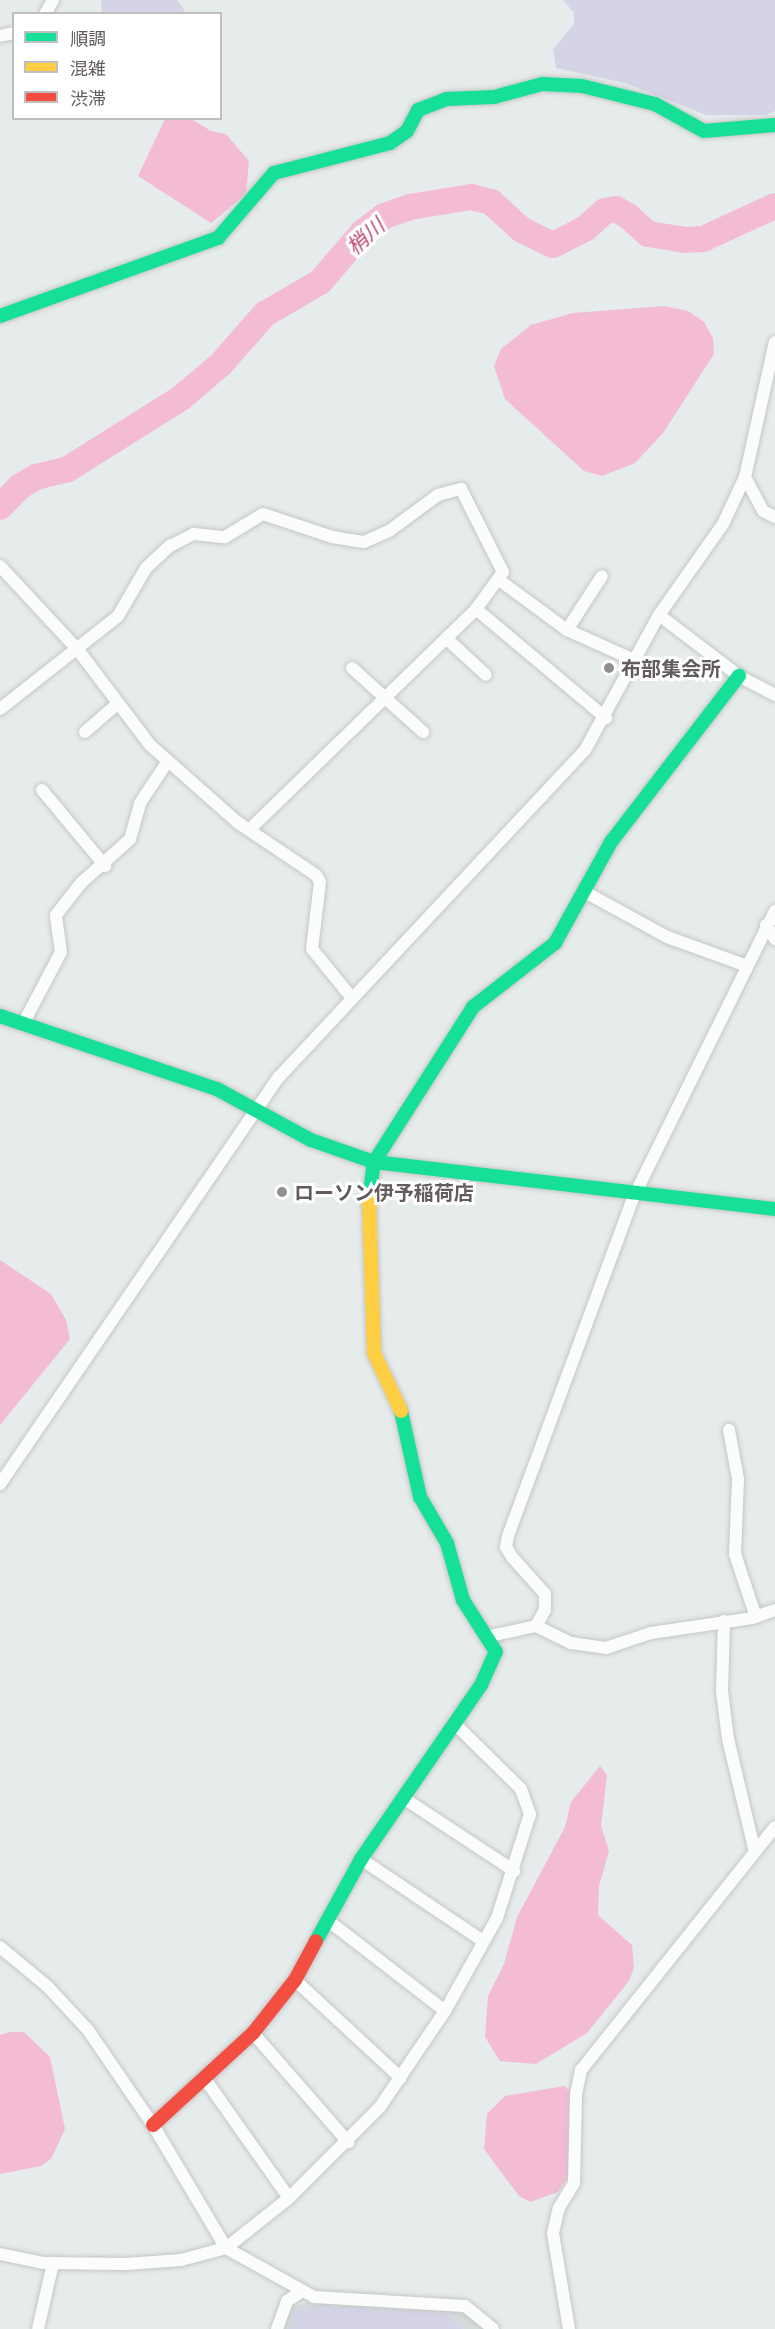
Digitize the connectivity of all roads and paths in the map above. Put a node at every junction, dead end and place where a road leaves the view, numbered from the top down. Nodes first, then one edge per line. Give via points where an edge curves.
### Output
1 (775, 125) edge
2 (0, 316) edge
3 (775, 342) edge
4 (745, 477) junction
5 (775, 517) edge
6 (0, 566) edge
7 (602, 576) dead end
8 (499, 580) junction
9 (476, 609) junction
10 (659, 615) junction
11 (567, 630) junction
12 (446, 638) junction
13 (78, 650) junction
14 (634, 660) junction
15 (351, 668) dead end
16 (486, 675) dead end
17 (738, 676) junction
18 (775, 695) edge
19 (385, 697) junction
20 (117, 704) junction
21 (0, 709) edge
22 (606, 718) junction
23 (85, 732) dead end
24 (423, 732) dead end
25 (168, 761) junction
26 (42, 790) dead end
27 (249, 831) junction
28 (105, 866) junction
29 (583, 891) junction
30 (775, 911) edge
31 (766, 926) junction
32 (775, 939) edge
33 (747, 966) junction
34 (351, 997) junction
35 (0, 1016) edge
36 (23, 1024) junction
37 (256, 1108) junction
38 (374, 1162) junction
39 (634, 1196) junction
40 (775, 1209) edge
41 (729, 1430) dead end
42 (0, 1484) edge
43 (775, 1610) edge
44 (756, 1617) junction
45 (724, 1621) junction
46 (536, 1626) junction
47 (490, 1636) junction
48 (455, 1724) junction
49 (405, 1798) junction
50 (775, 1827) edge
51 (755, 1852) junction
52 (361, 1859) junction
53 (514, 1871) junction
54 (330, 1922) junction
55 (483, 1941) junction
56 (0, 1947) edge
57 (295, 1980) junction
58 (445, 2011) junction
59 (253, 2033) junction
60 (401, 2078) junction
61 (205, 2079) junction
62 (153, 2125) junction
63 (348, 2142) junction
64 (289, 2198) junction
65 (226, 2248) junction
66 (0, 2254) edge
67 (53, 2263) junction
68 (301, 2292) junction
69 (38, 2329) edge
70 (277, 2329) edge
71 (493, 2329) edge
72 (569, 2329) edge

1 - 2 street via 704,131 655,104 582,86 542,84 494,97 446,99 417,110 407,131 390,143 274,173 218,238
3 - 4 street
4 - 5 street via 763,511
4 - 10 street via 723,524
6 - 13 street
7 - 11 street
8 - 9 street
8 - 11 street
8 - 13 street via 501,565 461,489 431,499 389,531 364,542 332,537 263,514 225,537 194,534 170,546 146,568 118,616
9 - 12 street
9 - 22 street
10 - 14 street
10 - 17 street
11 - 14 street
12 - 16 street
12 - 19 street
13 - 20 street
13 - 21 street
14 - 22 street
15 - 19 street
17 - 18 street
17 - 29 street via 611,842
19 - 24 street
19 - 27 street
20 - 23 street
20 - 25 street
22 - 34 street via 585,750 491,854
25 - 27 street
25 - 28 street via 140,803 130,839
26 - 28 street
27 - 34 street via 316,875 320,882 312,949
28 - 36 street via 81,883 56,915 64,945
29 - 33 street via 692,948
29 - 38 street via 555,943 473,1006
30 - 31 street
31 - 32 street
31 - 33 street
33 - 39 street
34 - 37 street via 314,1034
35 - 36 street
36 - 37 street via 217,1089
37 - 38 street via 312,1140
37 - 42 street
38 - 39 street
38 - 47 street via 368,1187 374,1353 406,1422 420,1497 447,1543 463,1600
39 - 40 street
39 - 46 street via 508,1536 506,1547 512,1557 545,1594 546,1610
41 - 44 street via 738,1479 735,1554
43 - 44 street
44 - 45 street
45 - 46 street via 651,1633 606,1648 571,1643
45 - 51 street via 723,1691 728,1739
46 - 47 street
47 - 48 street via 496,1652 492,1668
48 - 49 street
48 - 53 street via 488,1752 527,1801 530,1814
49 - 52 street
49 - 53 street
50 - 51 street
51 - 72 street via 581,2070 576,2094 574,2183 558,2208 553,2233
52 - 54 street
52 - 55 street
53 - 55 street
54 - 57 street
54 - 58 street
55 - 58 street
56 - 62 street via 48,1987 88,2030
57 - 59 street
57 - 60 street
58 - 60 street
59 - 61 street
59 - 63 street
60 - 63 street
61 - 62 street
61 - 64 street
62 - 65 street
63 - 64 street
64 - 65 street
65 - 67 street via 156,2264
65 - 68 street via 275,2271
66 - 67 street
67 - 69 street
68 - 70 street via 287,2301
68 - 71 street via 465,2306

